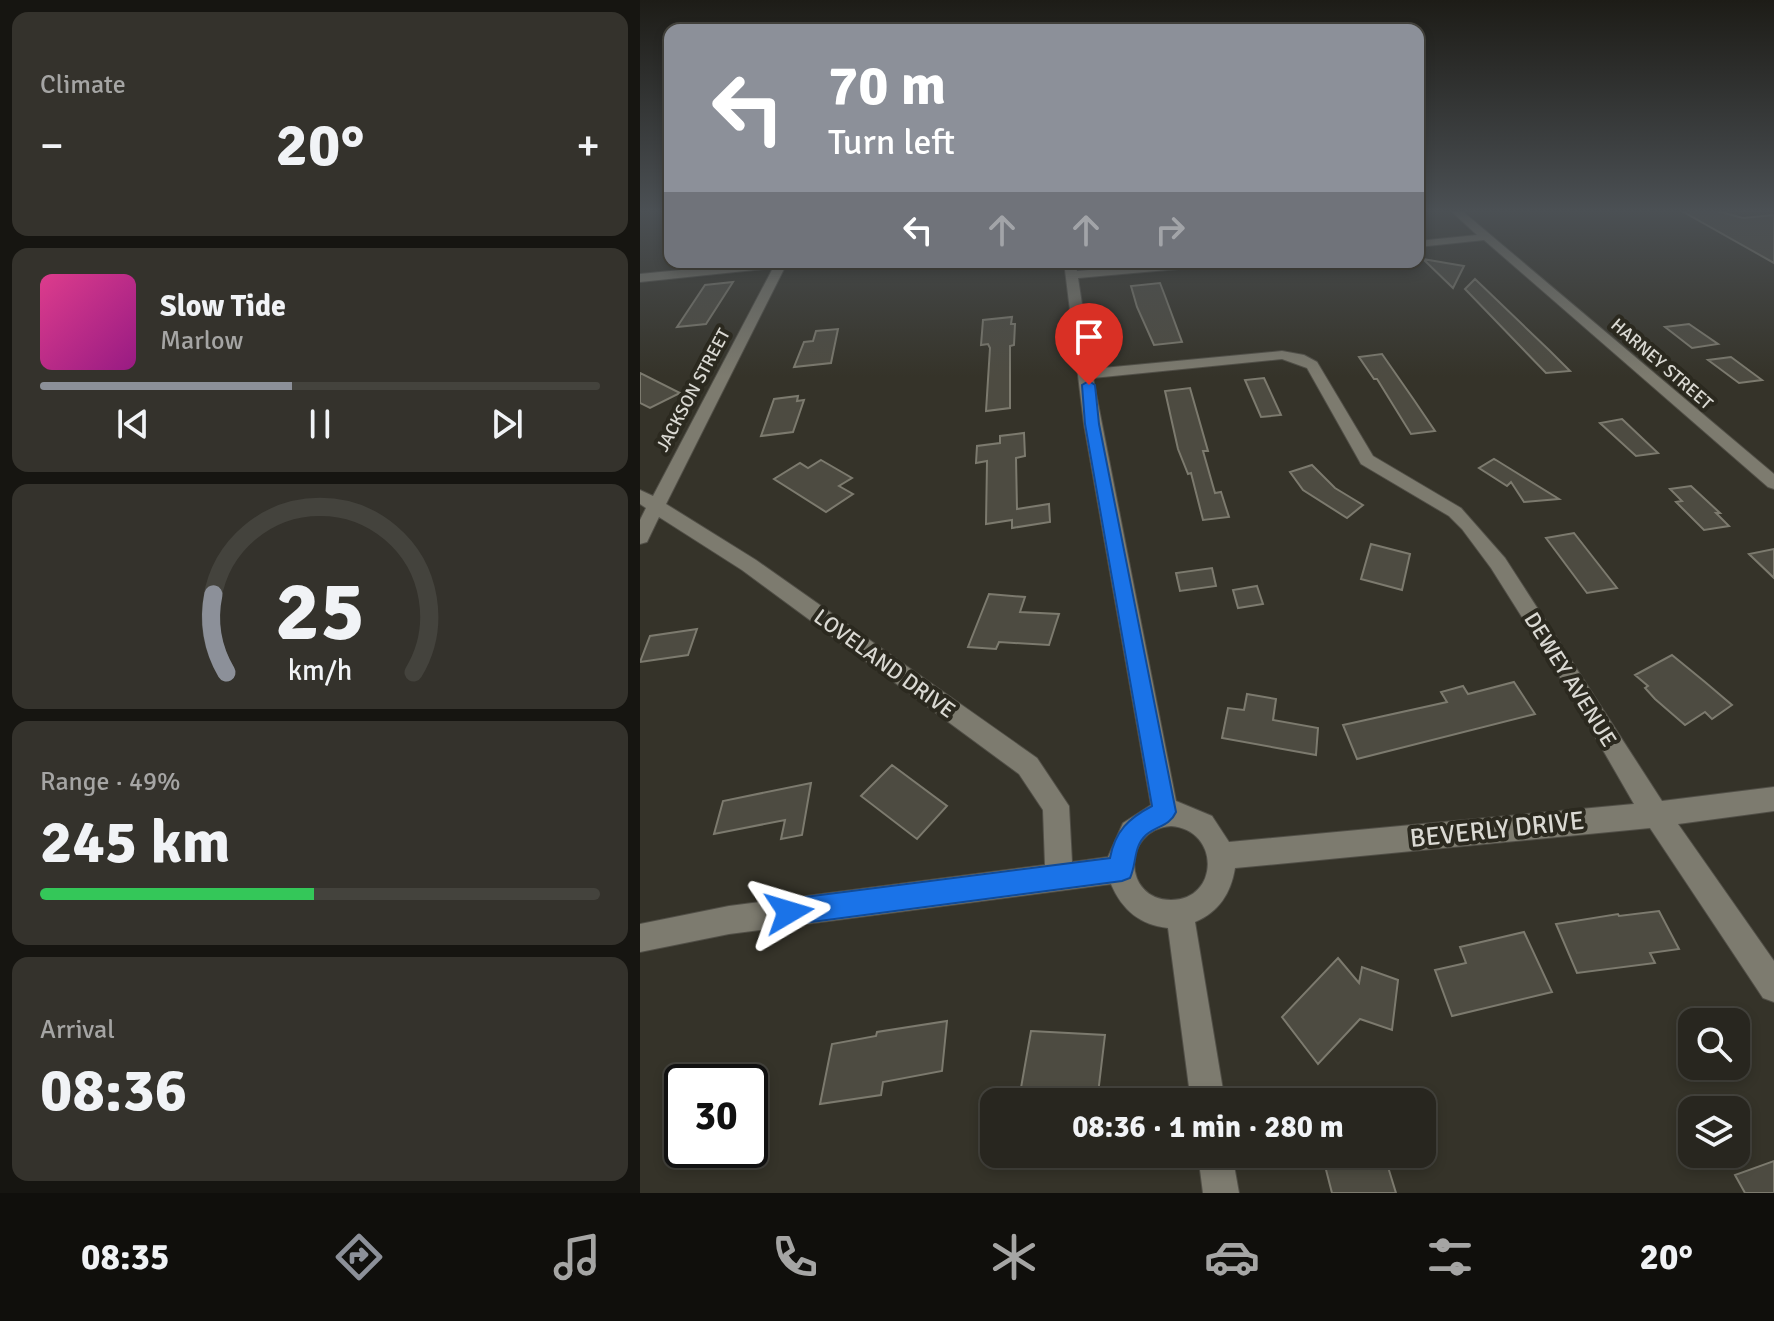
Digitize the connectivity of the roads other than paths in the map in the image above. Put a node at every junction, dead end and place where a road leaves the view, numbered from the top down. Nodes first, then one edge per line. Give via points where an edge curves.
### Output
1 (1520, 266) edge
2 (731, 268) edge
3 (783, 268) edge
4 (1093, 268) edge
5 (1071, 269) edge
6 (640, 278) edge
7 (1086, 374) junction
8 (1774, 483) edge
9 (645, 504) edge
10 (640, 537) edge
11 (1774, 799) edge
12 (1165, 812) junction
13 (1658, 814) junction
14 (1220, 856) junction
15 (1122, 869) junction
16 (1059, 877) junction
17 (1180, 915) junction
18 (640, 938) edge
19 (1774, 987) edge
20 (1206, 1088) edge
21 (1217, 1168) edge
22 (1221, 1193) edge

1 - 8 street, HARNEY STREET
2 - 6 street
3 - 9 street, JACKSON STREET
4 - 5 street
5 - 7 street
7 - 12 street
7 - 13 street, DEWEY AVENUE via 1274,355 1312,365 1367,460 1468,524
9 - 10 street, JACKSON STREET
9 - 16 street, LOVELAND DRIVE via 749,565 1028,766 1056,806
11 - 13 street, BEVERLY DRIVE
12 - 14 street via 1195,817 1211,833
12 - 15 street via 1138,826 1123,853
13 - 14 street, BEVERLY DRIVE
13 - 19 street, DEWEY AVENUE
14 - 17 street via 1220,871 1206,899
15 - 16 street
15 - 17 street via 1125,885 1147,910
16 - 18 street via 729,920
17 - 20 street
21 - 22 street

